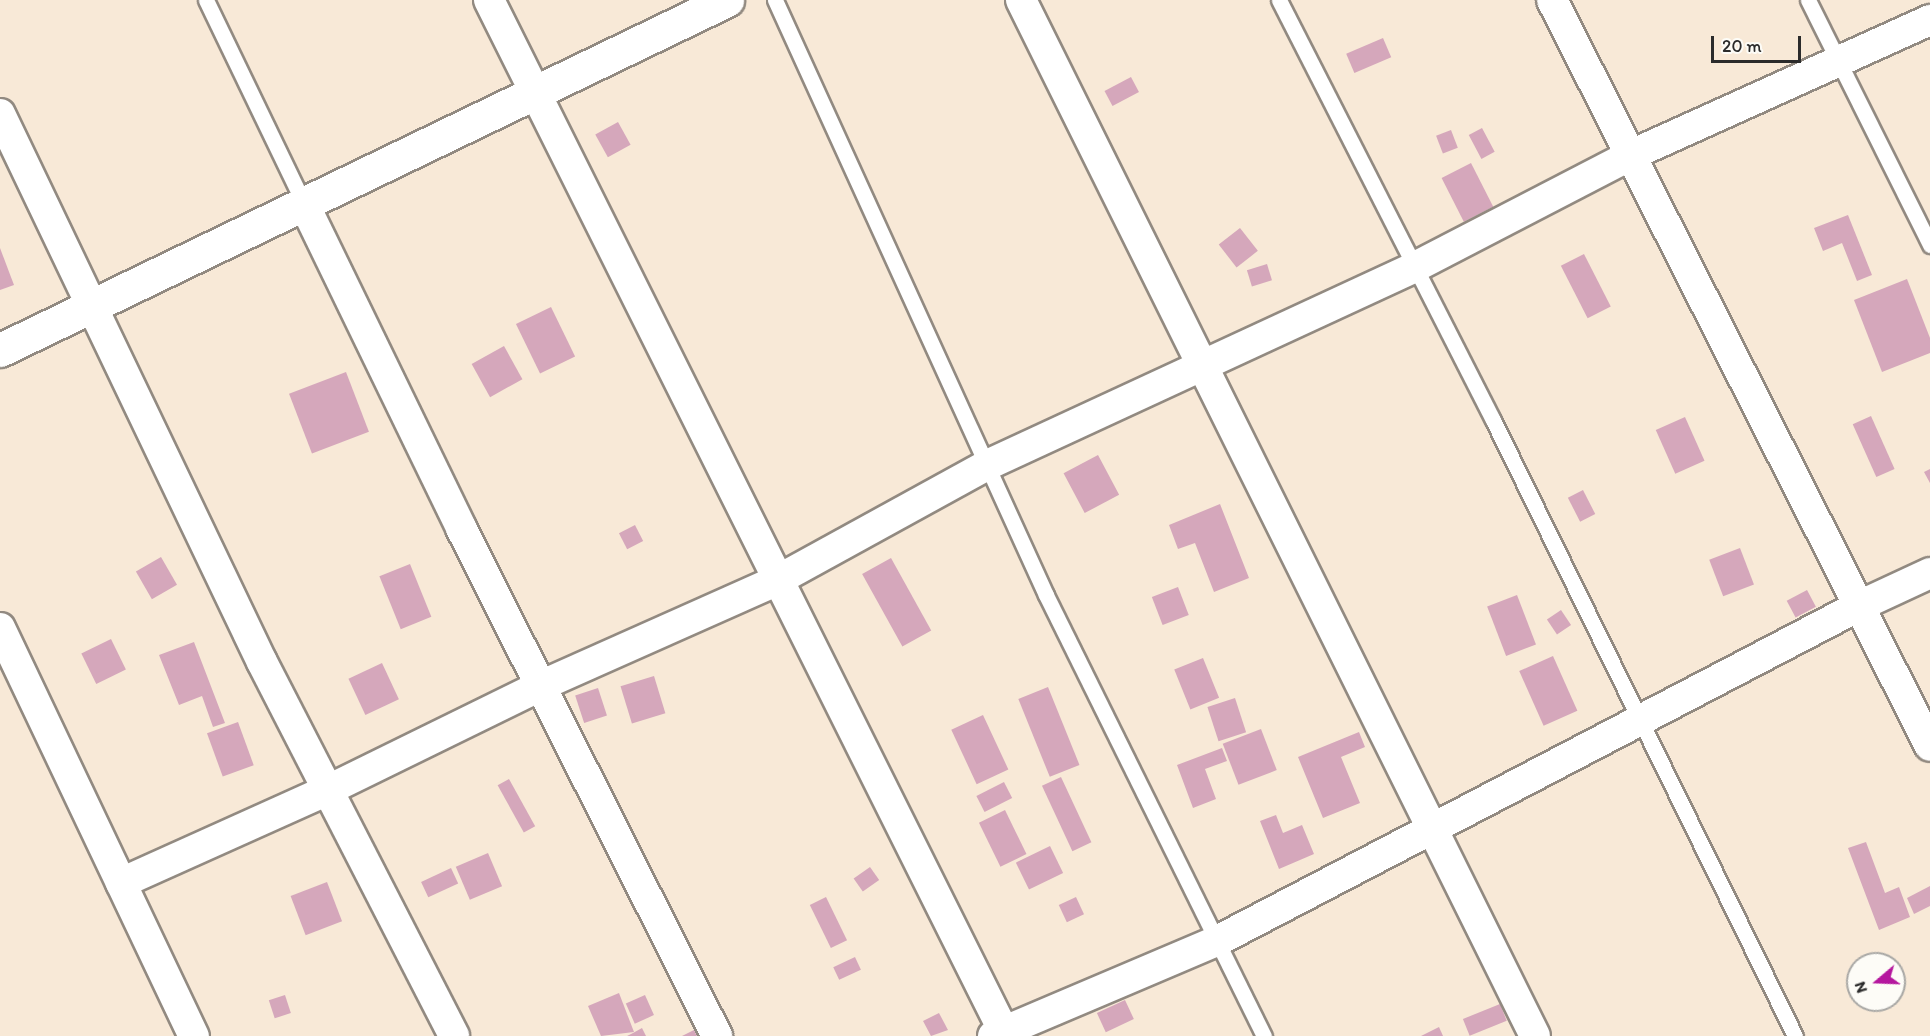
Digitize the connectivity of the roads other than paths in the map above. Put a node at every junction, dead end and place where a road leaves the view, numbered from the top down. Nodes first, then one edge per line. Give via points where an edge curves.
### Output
1 (206, 0) edge
2 (489, 0) edge
3 (727, 0) edge
4 (776, 0) edge
5 (1021, 0) edge
6 (1279, 0) edge
7 (1552, 0) edge
8 (1808, 0) edge
9 (1930, 21) edge
10 (1839, 62) junction
11 (534, 93) junction
12 (0, 114) edge
13 (1631, 155) junction
14 (304, 204) junction
15 (1930, 245) edge
16 (1415, 267) junction
17 (94, 304) junction
18 (0, 350) edge
19 (1203, 363) junction
20 (987, 465) junction
21 (1930, 573) edge
22 (778, 580) junction
23 (1859, 606) junction
24 (0, 628) edge
25 (540, 686) junction
26 (1640, 720) junction
27 (1930, 746) edge
28 (328, 790) junction
29 (1434, 831) junction
30 (121, 883) junction
31 (1217, 941) junction
32 (1001, 1034) edge
33 (194, 1036) edge
34 (454, 1036) edge
35 (717, 1036) edge
36 (1264, 1036) edge
37 (1535, 1036) edge
38 (1795, 1036) edge

1 - 14 lane
2 - 11 street
3 - 11 street
4 - 20 lane
5 - 19 street
6 - 16 lane
7 - 13 street
8 - 10 lane
9 - 10 street
10 - 13 street
10 - 15 lane
11 - 14 street
11 - 22 street
12 - 17 street
13 - 16 street
13 - 23 street
14 - 17 street
14 - 25 street
16 - 19 street
16 - 26 lane
17 - 18 street
17 - 28 street via 262,662
19 - 20 street
19 - 29 street
20 - 22 street
20 - 31 lane via 1046,595
21 - 23 street
22 - 25 street
22 - 32 street
23 - 26 street
23 - 27 street
24 - 30 street
25 - 28 street
25 - 35 street
26 - 29 street
26 - 38 lane
28 - 30 street
28 - 34 street
29 - 31 street
29 - 37 street
30 - 33 street
31 - 32 street
31 - 36 lane

